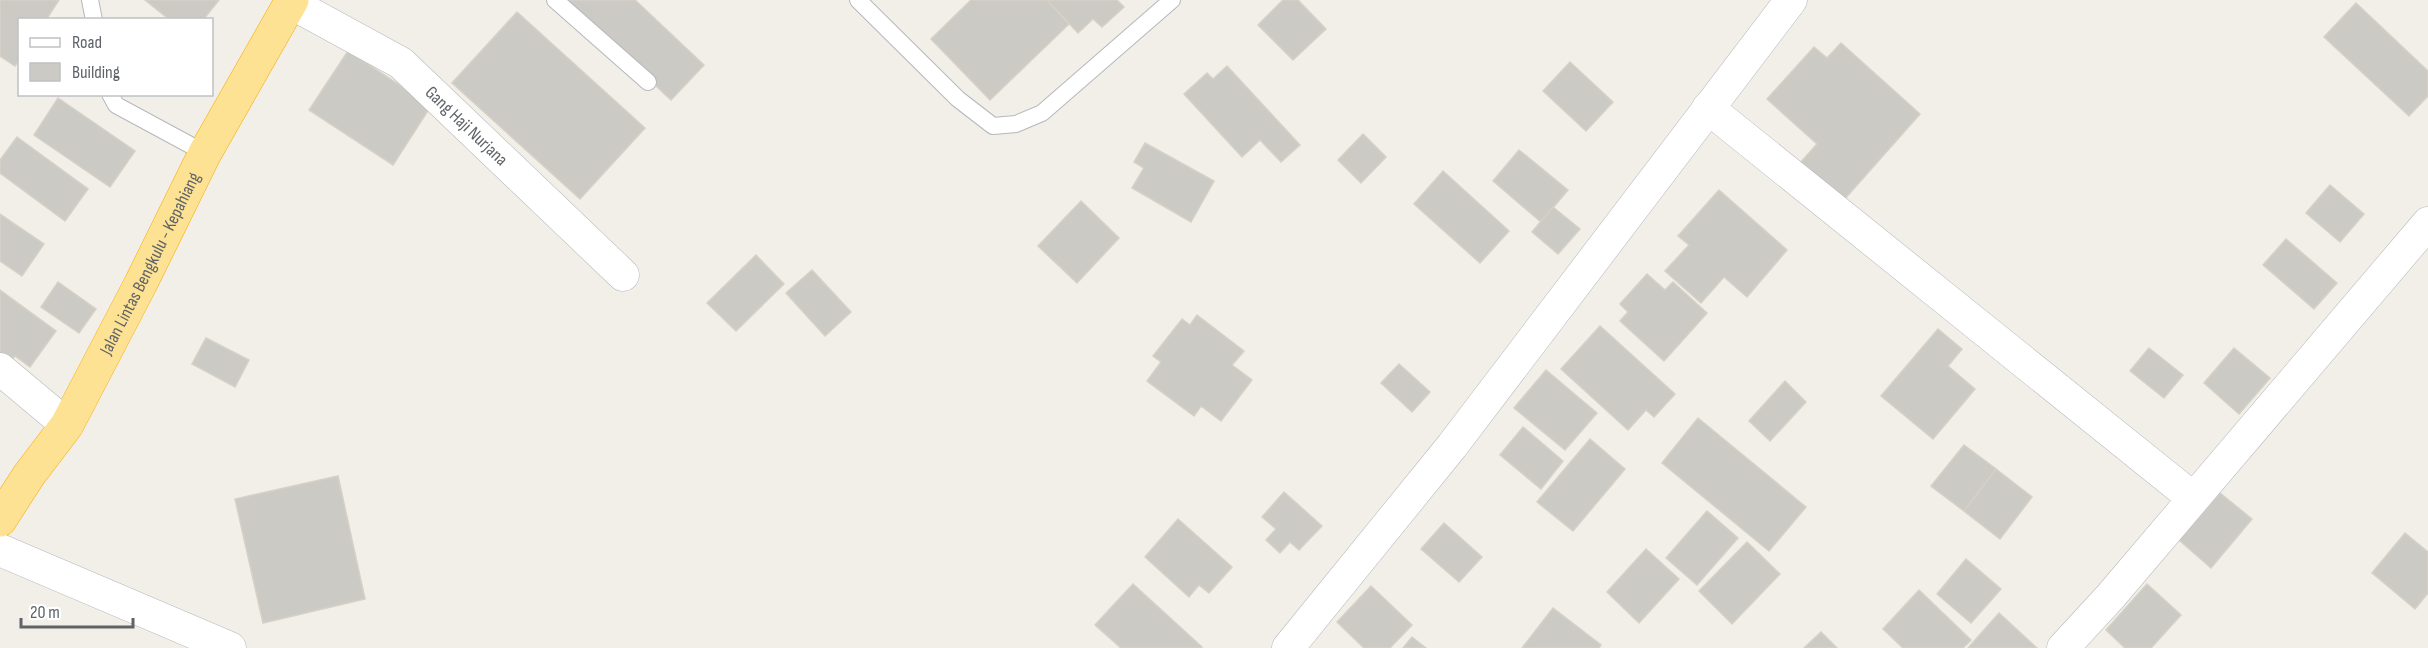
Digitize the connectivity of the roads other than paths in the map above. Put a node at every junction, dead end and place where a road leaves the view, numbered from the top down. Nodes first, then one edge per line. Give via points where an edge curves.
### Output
1 (90, 0) edge
2 (555, 0) edge
3 (858, 0) edge
4 (1172, 0) edge
5 (1791, 0) edge
6 (292, 1) edge
7 (94, 18) edge
8 (648, 82) dead end
9 (111, 96) edge
10 (1708, 108) junction
11 (205, 153) junction
12 (2428, 223) edge
13 (623, 275) dead end
14 (0, 369) edge
15 (67, 425) junction
16 (2193, 498) junction
17 (0, 520) edge
18 (0, 549) edge
19 (230, 648) edge
20 (1288, 648) edge
21 (2063, 648) edge

1 - 7 lane
2 - 8 lane
3 - 4 lane via 958,99 993,126 1017,124 1042,113
5 - 10 street
6 - 11 highway, Jalan Lintas Bengkulu - Kepahiang
6 - 13 street, Gang Haji Nurjana via 401,63
9 - 11 lane via 116,105
10 - 16 street
10 - 20 street via 1452,446
11 - 15 highway, Jalan Lintas Bengkulu - Kepahiang
12 - 16 street
14 - 15 street
15 - 17 highway, Jalan Lintas Bengkulu - Kepahiang
16 - 21 street
18 - 19 street

